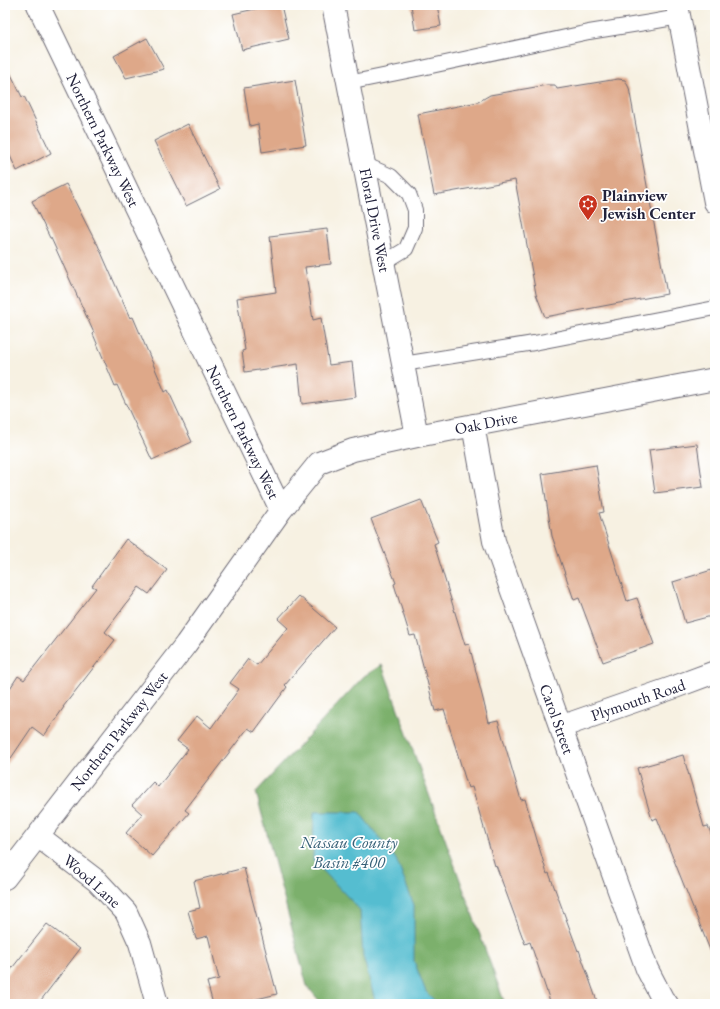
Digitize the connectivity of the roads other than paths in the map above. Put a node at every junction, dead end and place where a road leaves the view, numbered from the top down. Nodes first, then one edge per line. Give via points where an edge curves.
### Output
1 (38, 5) edge
2 (333, 5) edge
3 (678, 11) edge
4 (348, 83) junction
5 (364, 164) junction
6 (715, 202) edge
7 (383, 263) junction
8 (715, 308) edge
9 (403, 364) junction
10 (715, 380) edge
11 (473, 425) junction
12 (416, 436) junction
13 (280, 510) junction
14 (715, 672) edge
15 (560, 727) junction
16 (38, 836) junction
17 (5, 878) edge
18 (157, 1004) edge
19 (667, 1004) edge

1 - 13 street, Northern Parkway West
2 - 4 street, Floral Drive West
3 - 4 lane via 651,22 589,32
3 - 6 street
4 - 5 street, Floral Drive West
5 - 7 street, Floral Drive West
5 - 7 lane via 391,176 409,194 415,210 415,228 406,249
7 - 9 street, Floral Drive West
8 - 9 lane via 534,343
9 - 12 street, Floral Drive West
10 - 11 street, Oak Drive
11 - 12 street, Oak Drive
11 - 15 street, Carol Street via 494,541
12 - 13 street, Oak Drive via 353,450 319,463
13 - 16 street, Northern Parkway West via 186,644
14 - 15 street, Plymouth Road
15 - 19 street, Carol Street via 647,969 662,1000
16 - 17 street, Northern Parkway West
16 - 18 street, Wood Lane via 97,881 126,912 140,943

